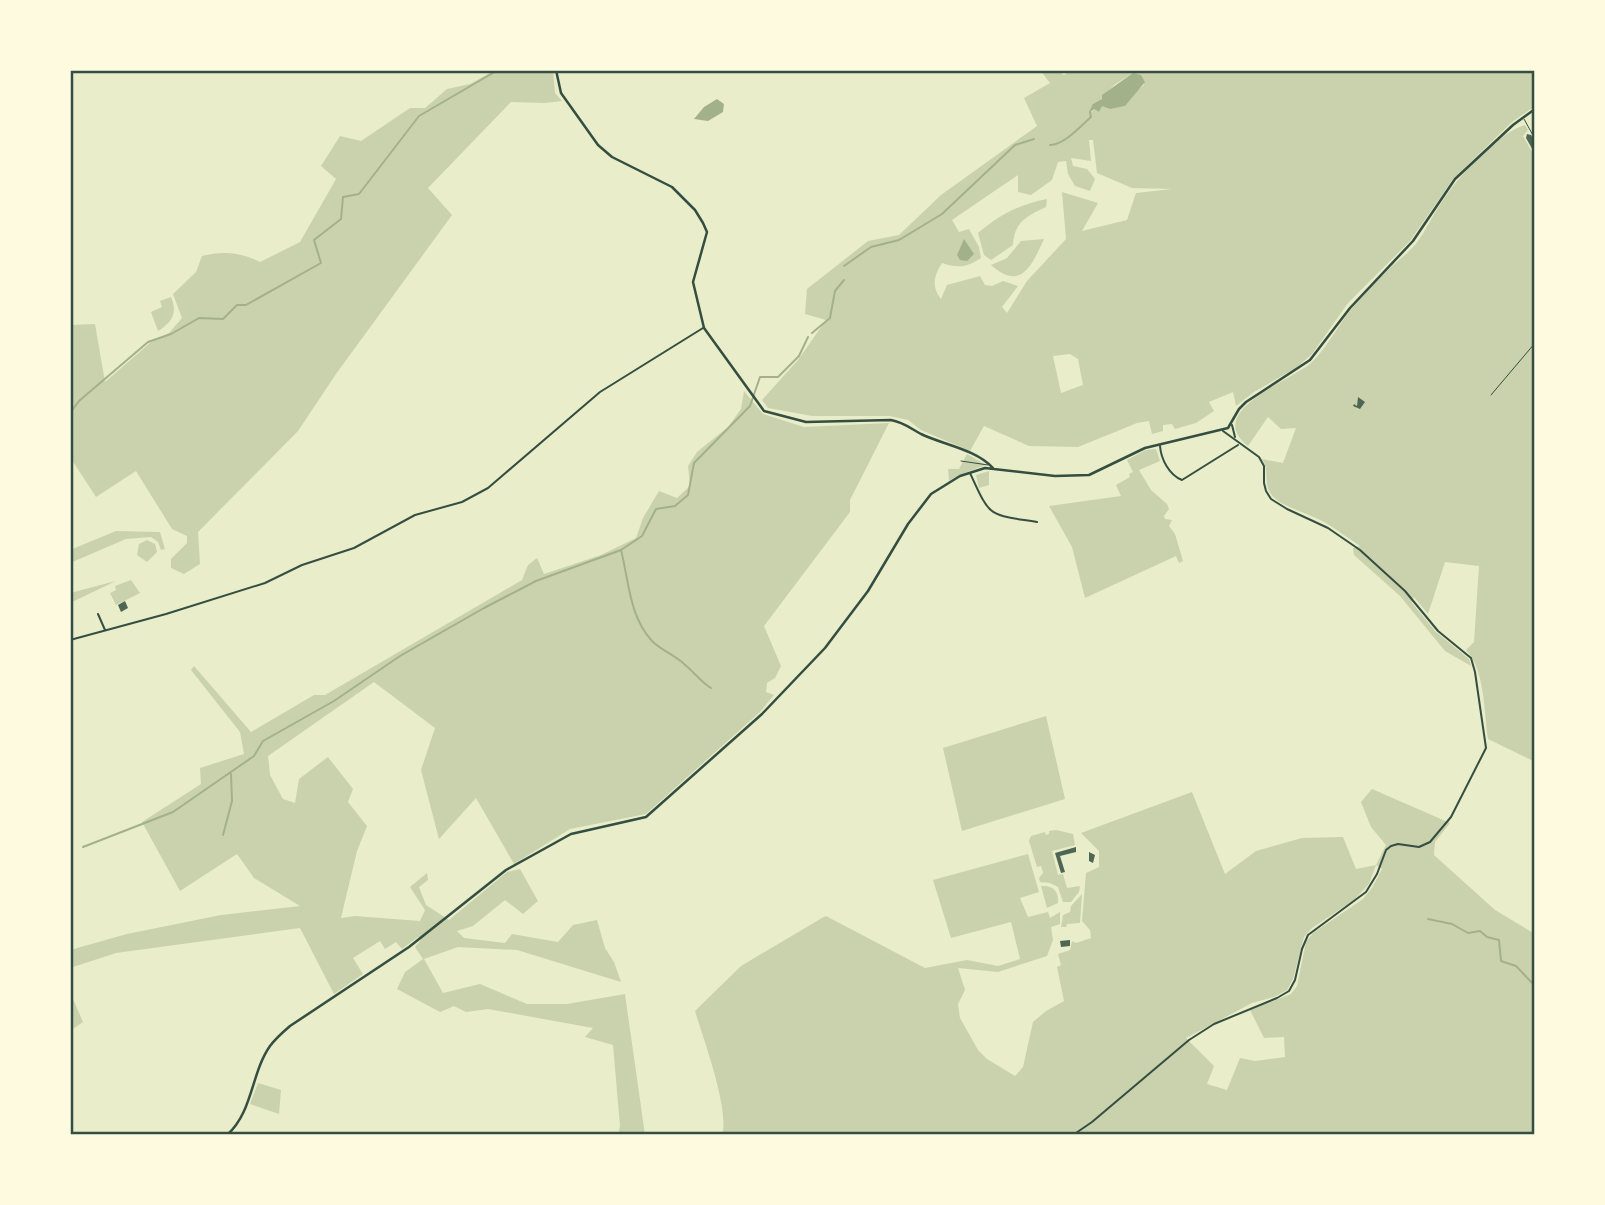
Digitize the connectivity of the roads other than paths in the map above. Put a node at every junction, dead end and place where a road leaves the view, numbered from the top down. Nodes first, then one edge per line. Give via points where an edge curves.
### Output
1 (556, 70) edge
2 (1535, 109) edge
3 (1523, 118) junction
4 (1535, 139) edge
5 (704, 328) junction
6 (1232, 425) junction
7 (1222, 430) junction
8 (1236, 440) junction
9 (1240, 443) junction
10 (1160, 445) junction
11 (961, 461) dead end
12 (992, 467) junction
13 (970, 472) junction
14 (1037, 522) dead end
15 (98, 614) dead end
16 (106, 631) junction
17 (70, 640) edge
18 (229, 1134) edge
19 (1073, 1135) edge

1 - 5 street via 561,93 598,145 612,157 672,187 695,210 707,232 693,282
2 - 3 street
3 - 4 lane
3 - 6 street via 1455,179 1413,241 1350,308 1310,360 1247,402
5 - 12 street via 764,411 806,422 902,422
5 - 16 street via 600,392 488,488 462,502 415,515 354,548 265,583
6 - 7 street
6 - 8 street
7 - 8 street
7 - 10 street
8 - 9 street
9 - 10 street via 1182,480 1162,459
9 - 19 street via 1264,466 1271,499 1360,550 1405,591 1438,631 1471,658 1486,748 1451,817 1430,842 1391,846 1366,892 1308,935 1289,991 1189,1040
10 - 12 street via 1089,475 1055,476
11 - 12 lane
12 - 13 street
13 - 14 street via 989,510
13 - 18 street via 921,504 868,591 825,648 762,714 646,817 571,834 506,870 410,947 278,1038
15 - 16 street
16 - 17 street

